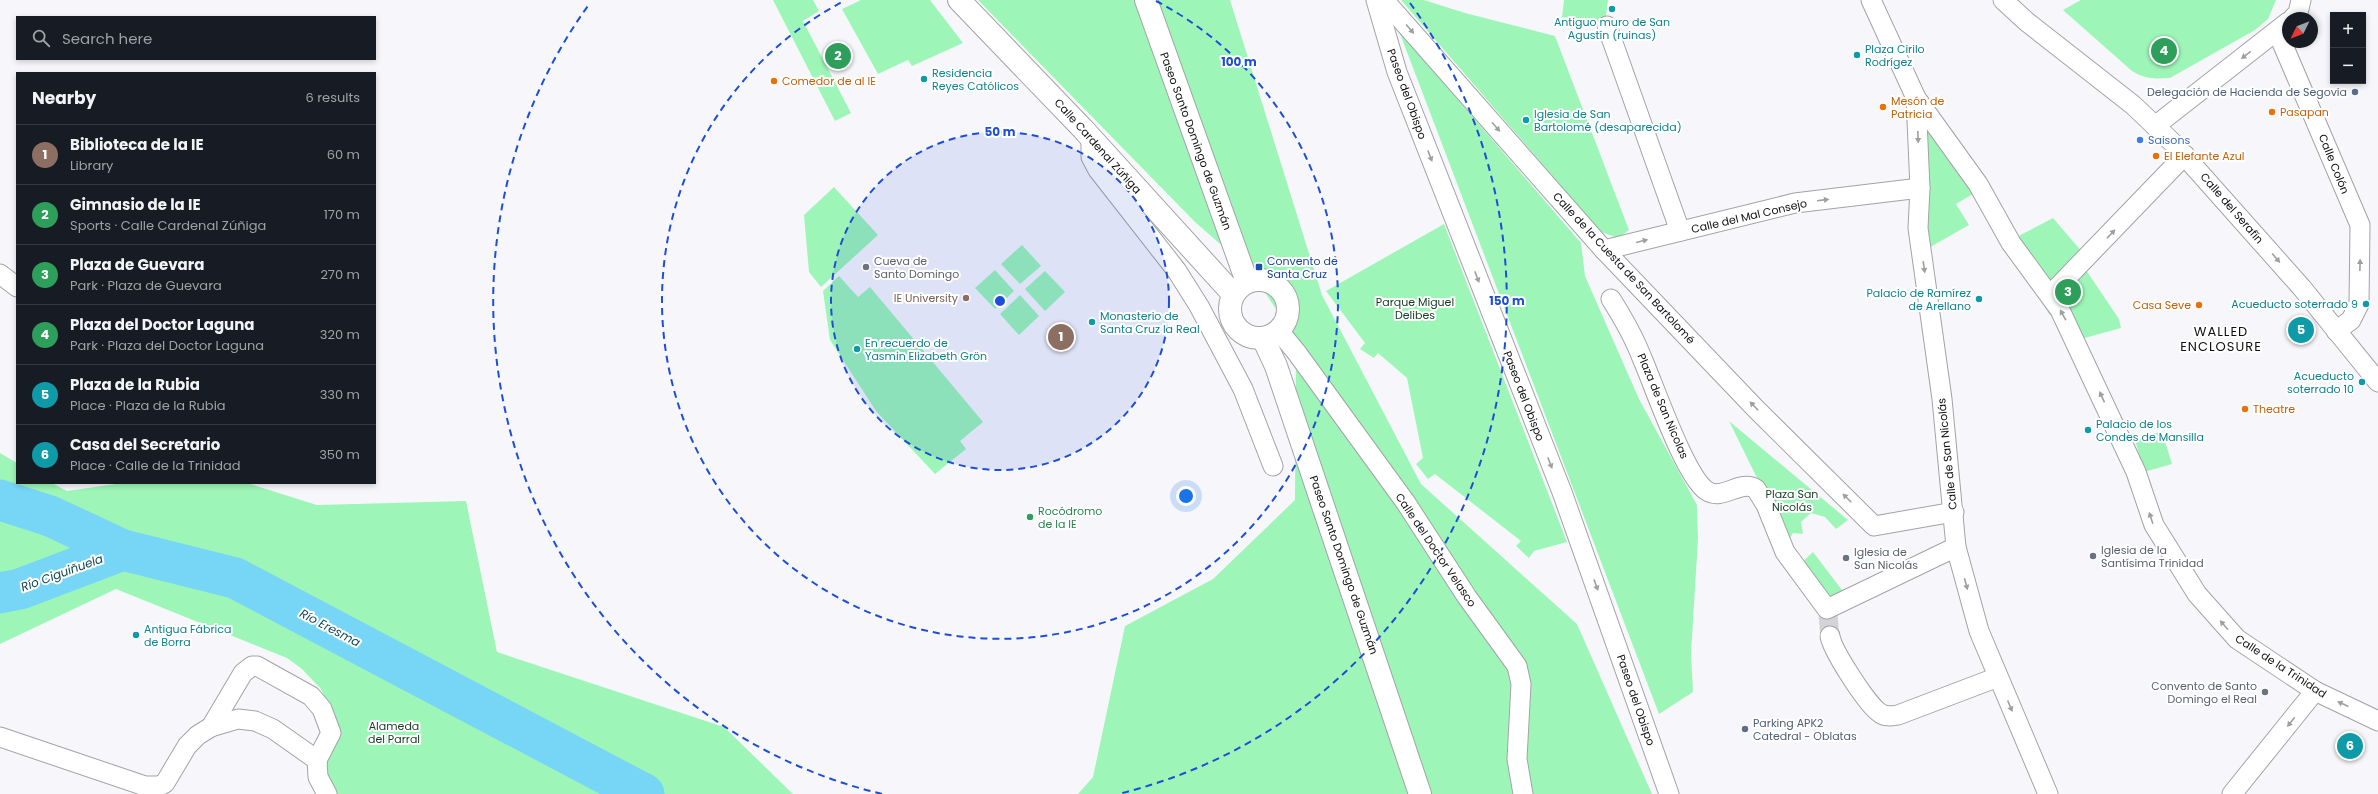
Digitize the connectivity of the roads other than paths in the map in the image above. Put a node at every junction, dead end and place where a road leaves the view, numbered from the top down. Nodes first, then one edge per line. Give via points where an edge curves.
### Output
1 (959, 0) edge
2 (1146, 0) edge
3 (1376, 0) edge
4 (1384, 0) edge
5 (1871, 0) edge
6 (2003, 0) edge
7 (2301, 0) edge
8 (2298, 12) edge
9 (1607, 26) dead end
10 (2282, 28) edge
11 (2291, 48) edge
12 (1916, 98) junction
13 (2155, 126) junction
14 (1091, 138) junction
15 (2185, 155) junction
16 (1920, 188) junction
17 (1680, 232) junction
18 (1604, 250) junction
19 (0, 274) edge
20 (16, 286) edge
21 (1240, 288) junction
22 (2050, 295) junction
23 (1611, 299) dead end
24 (2336, 331) junction
25 (1271, 334) junction
26 (2378, 382) edge
27 (1273, 466) dead end
28 (1954, 512) junction
29 (1956, 547) junction
30 (1830, 636) tunnel mouth
31 (1998, 677) junction
32 (2315, 691) junction
33 (2378, 721) edge
34 (211, 727) junction
35 (0, 737) edge
36 (317, 760) junction
37 (327, 794) edge
38 (1420, 794) edge
39 (1523, 794) edge
40 (1669, 794) edge
41 (2048, 794) edge
42 (2232, 794) edge

1 - 14 main road, Calle Cardenal Zúñiga
2 - 21 main road, Paseo Santo Domingo de Guzmán
3 -> 40 street, Paseo del Obispo via 1397,72 1562,492
4 -> 18 street, Calle de la Cuesta de San Bartolomé
5 - 12 street
6 - 13 street, Calle del Serafín via 2027,22 2133,105
7 - 8 street
9 - 17 street
10 -> 13 street
24 -> 11 street, Calle Colón via 2351,320 2359,304 2360,225
12 -> 16 street, Calle de San Nicolás
12 - 22 street, Calle de la Trinidad via 1978,184 2011,243
13 - 15 street, Calle del Serafín
14 - 21 main road, Calle Cardenal Zúñiga
14 - 27 street via 1092,157 1096,167 1177,271 1199,306 1243,389
22 -> 15 street
15 -> 24 street, Calle del Serafín
17 -> 16 street, Calle del Mal Consejo via 1795,203
16 -> 28 street, Calle de San Nicolás via 1918,228 1942,399
18 -> 17 street, Calle del Mal Consejo
28 -> 18 street, Calle de la Cuesta de San Bartolomé via 1874,526 1756,409
19 - 20 street
21 - 25 main road via 1230,311 1233,322 1249,336
21 - 25 main road via 1255,279 1268,281 1284,293 1288,310 1286,322
32 -> 22 street, Calle de la Trinidad via 2237,639 2197,594 2154,525 2136,472 2074,336
23 - 29 street, Plaza de San Nicolas via 1642,356 1681,453 1704,488 1715,494 1746,486 1756,489 1766,505 1785,552 1827,612
24 - 26 street, Calle del Serafín
25 - 38 main road, Paseo Santo Domingo de Guzmán via 1276,366
25 - 39 street, Calle del Doctor Velasco via 1297,353 1406,503 1467,597 1516,666 1521,684 1517,759
28 - 29 street, Calle de San Nicolás
29 -> 31 street, Calle de San Nicolás via 1978,631
30 - 31 street via 1853,680 1874,709 1887,716 1898,715
31 -> 41 street, Calle de San Nicolás
33 -> 32 street, Calle de la Trinidad
32 -> 42 street
34 - 35 street via 187,746 165,783 153,787 134,783
34 - 36 street via 238,719 255,721 273,729
34 - 36 street via 242,673 252,666 258,666 311,696 322,709 331,733
36 - 37 street via 318,777

